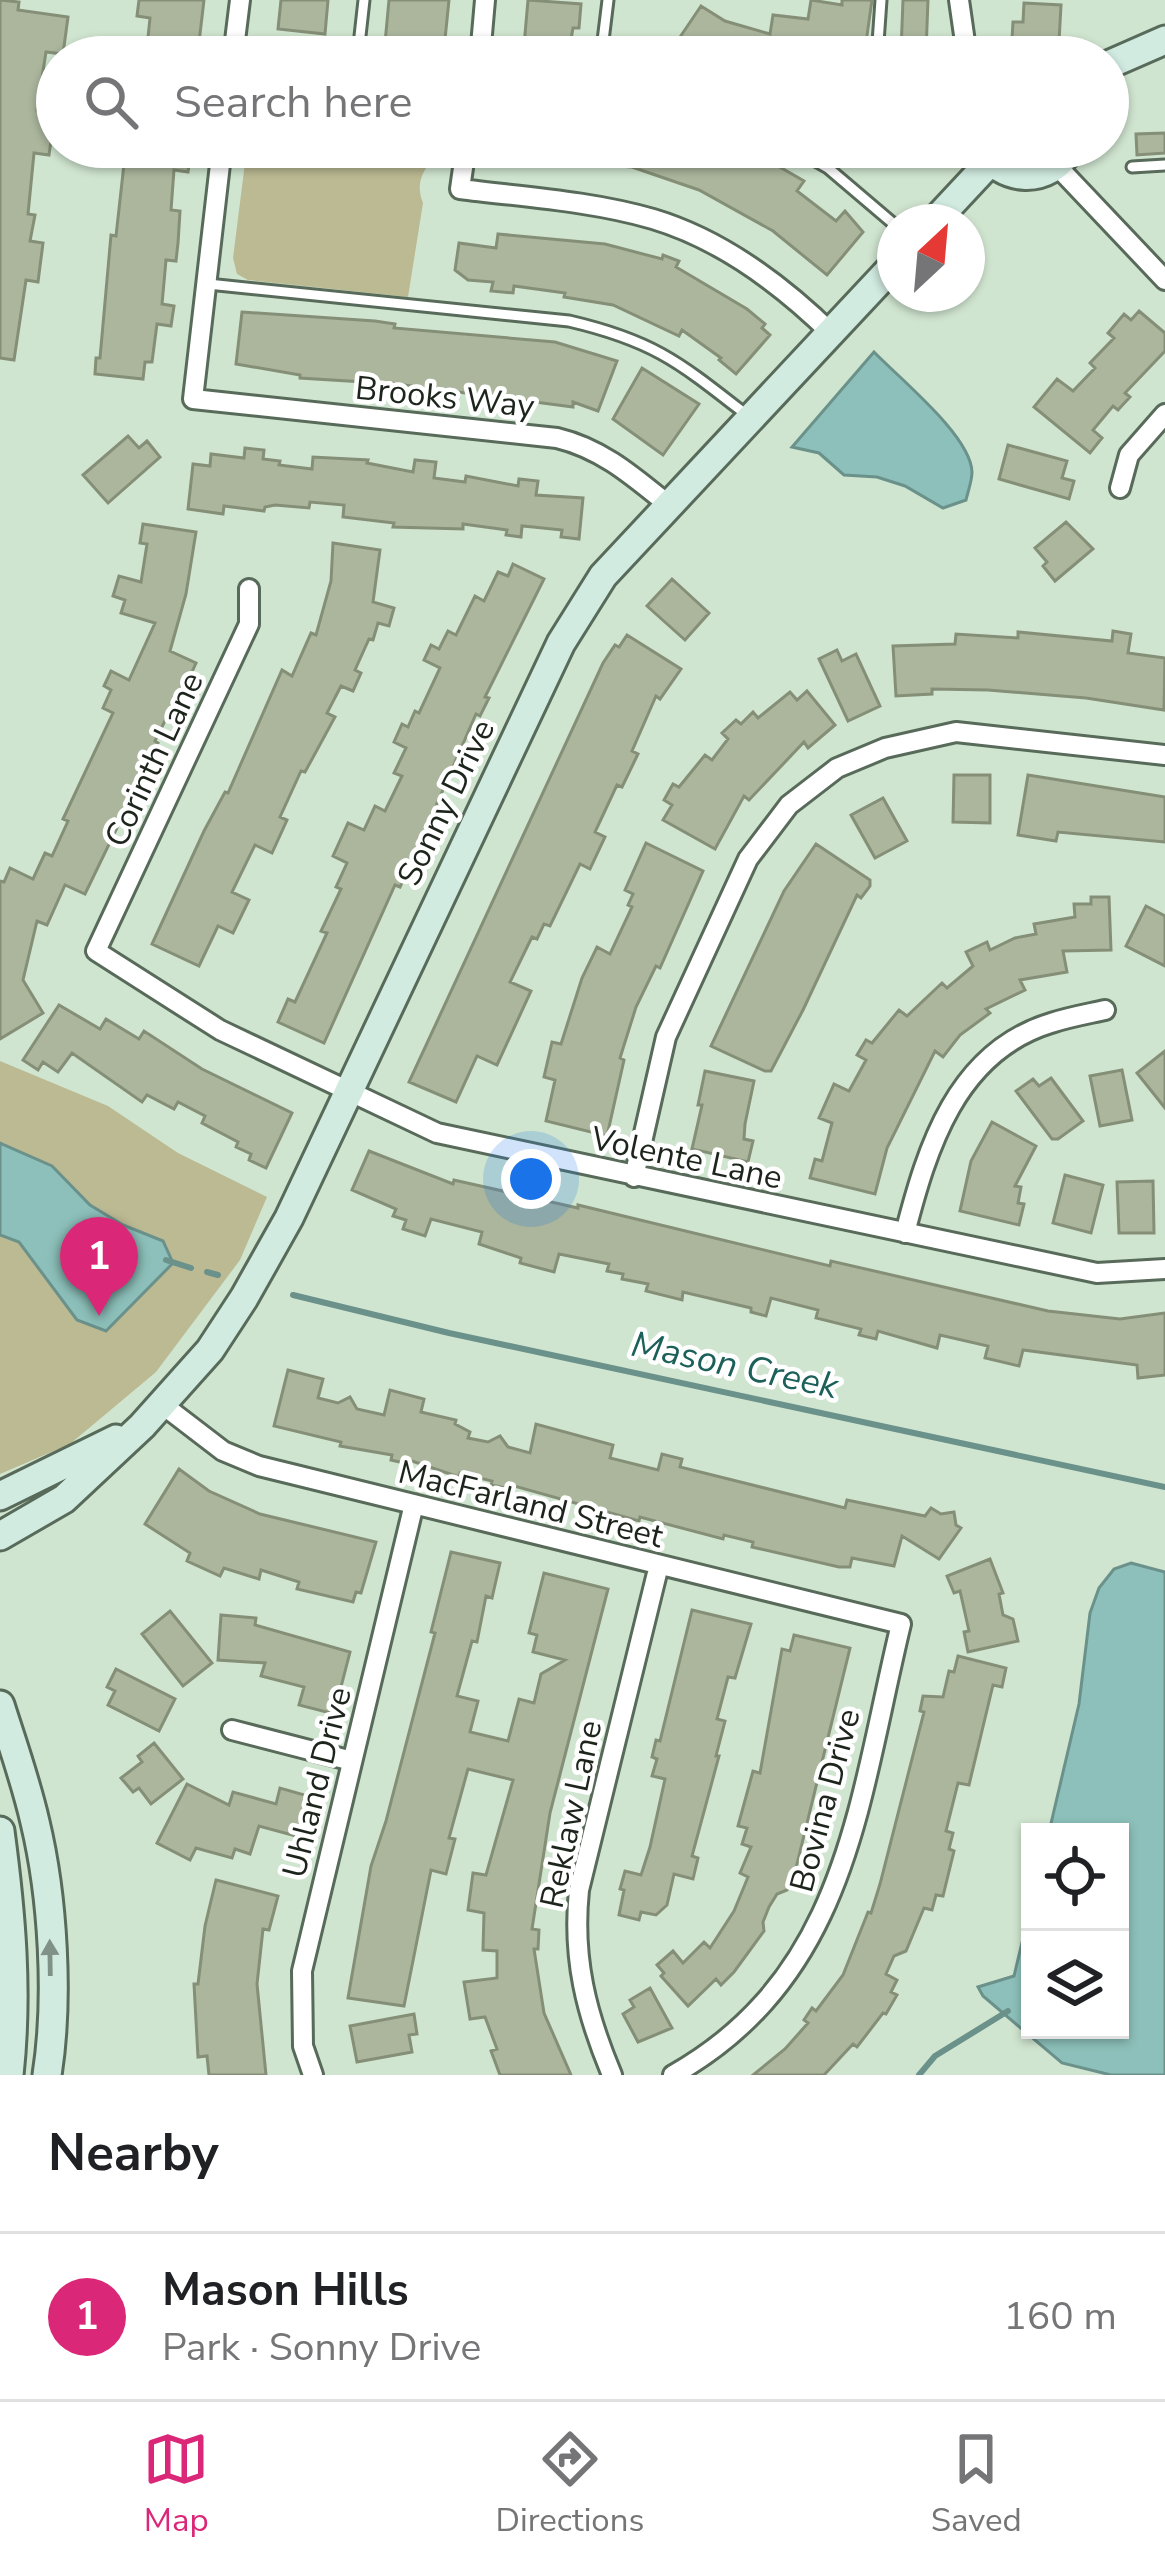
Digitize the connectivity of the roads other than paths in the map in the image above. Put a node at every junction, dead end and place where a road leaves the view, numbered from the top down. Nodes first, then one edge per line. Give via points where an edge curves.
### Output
1 (240, 0) edge
2 (364, 0) edge
3 (485, 0) edge
4 (608, 0) edge
5 (880, 0) edge
6 (959, 0) edge
7 (236, 36) edge
8 (360, 36) edge
9 (481, 36) edge
10 (604, 36) edge
11 (878, 36) edge
12 (964, 36) edge
13 (1165, 40) edge
14 (1129, 56) edge
15 (1165, 165) edge
16 (1132, 167) dead end
17 (221, 168) edge
18 (463, 168) edge
19 (828, 168) edge
20 (974, 168) edge
21 (1001, 168) edge
22 (1049, 168) edge
23 (1074, 168) edge
24 (947, 204) edge
25 (877, 210) edge
26 (1165, 280) edge
27 (208, 284) junction
28 (877, 284) edge
29 (832, 334) junction
30 (1165, 414) edge
31 (753, 419) junction
32 (1120, 488) dead end
33 (671, 508) junction
34 (249, 589) dead end
35 (1165, 755) edge
36 (96, 951) joint
37 (1106, 1010) dead end
38 (347, 1091) junction
39 (634, 1177) junction
40 (905, 1233) junction
41 (1165, 1269) edge
42 (163, 1406) junction
43 (142, 1426) junction
44 (0, 1496) edge
45 (414, 1504) junction
46 (0, 1536) edge
47 (659, 1565) junction
48 (901, 1624) joint
49 (0, 1705) edge
50 (232, 1730) dead end
51 (352, 1761) junction
52 (0, 1832) edge
53 (9, 2075) edge
54 (47, 2075) edge
55 (314, 2075) edge
56 (612, 2075) edge
57 (673, 2075) edge

1 - 7 street
2 - 8 lane
3 - 9 street
4 - 10 lane
5 - 11 lane
6 - 12 street
13 - 14 street
15 - 16 lane
17 - 27 street
18 - 29 street via 460,189 653,219 703,239
19 - 25 lane
20 - 24 street
21 - 22 street via 1024,177
23 - 26 street
27 - 31 lane via 568,320 652,346
27 - 33 street, Brooks Way via 193,398 557,438 619,464
28 - 29 street, Sonny Drive
29 - 31 street, Sonny Drive
30 - 32 street via 1129,455
31 - 33 street, Sonny Drive
33 - 38 street, Sonny Drive via 603,576 561,643
34 - 36 street, Corinth Lane via 249,624
35 - 39 street via 956,731 837,768 789,805 748,859 666,1037
36 - 38 street, Volente Lane via 220,1030
37 - 40 street via 1047,1024 999,1048 962,1085 922,1166
38 - 39 street, Volente Lane via 436,1133
38 - 42 street, Sonny Drive via 244,1298
39 - 40 street, Volente Lane
40 - 41 street, Volente Lane via 1097,1273
42 - 43 street, Sonny Drive
42 - 45 street, MacFarland Street via 223,1451 259,1466
43 - 44 street, Sonny Drive
43 - 46 street, Sonny Drive via 64,1499
45 - 47 street, MacFarland Street
45 - 51 street, Uhland Drive
47 - 48 street, MacFarland Street
47 - 56 street, Reklaw Lane via 577,1910 579,1979
48 - 57 street, Bovina Drive via 841,1871 817,1928 745,2026
54 -> 49 street via 46,1902 36,1823
50 - 51 street
51 - 55 street, Uhland Drive via 302,1971 303,2046
52 - 53 street via 12,1924

